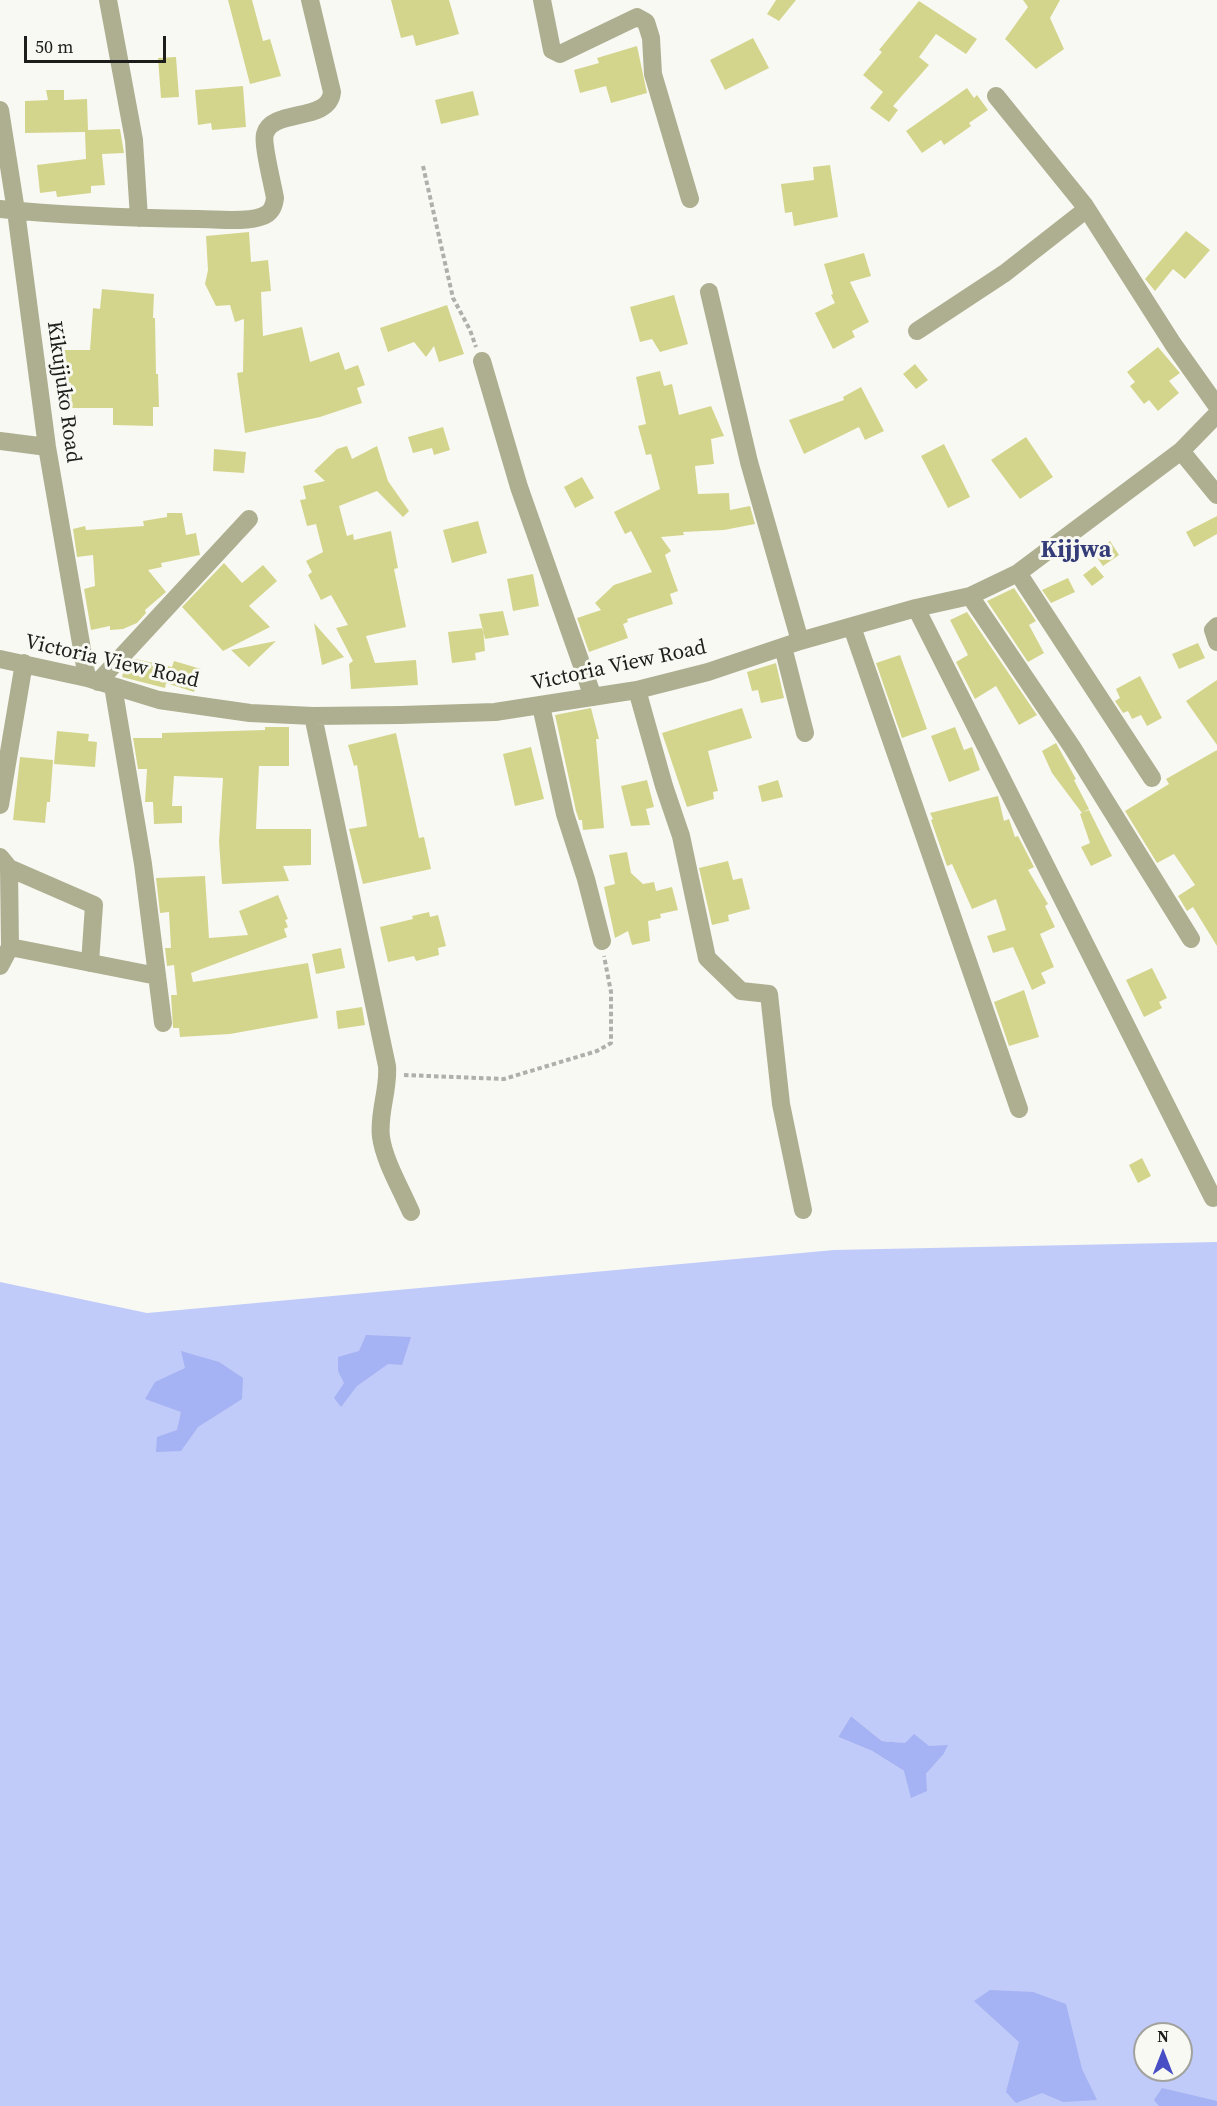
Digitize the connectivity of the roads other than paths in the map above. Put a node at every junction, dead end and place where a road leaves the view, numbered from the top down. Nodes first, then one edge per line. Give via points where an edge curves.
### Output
1 (108, 0) edge
2 (310, 0) edge
3 (542, 0) edge
4 (996, 96) dead end
5 (0, 110) edge
6 (690, 199) dead end
7 (1085, 206) junction
8 (8, 210) edge
9 (139, 218) junction
10 (708, 292) dead end
11 (917, 331) dead end
12 (482, 361) road end
13 (1217, 406) edge
14 (1217, 414) edge
15 (0, 441) edge
16 (47, 447) junction
17 (1181, 451) junction
18 (1217, 495) edge
19 (249, 519) dead end
20 (1018, 573) junction
21 (970, 596) junction
22 (916, 608) junction
23 (1217, 626) edge
24 (852, 627) junction
25 (1217, 642) edge
26 (791, 644) junction
27 (0, 659) edge
28 (24, 663) junction
29 (99, 682) junction
30 (637, 690) junction
31 (593, 697) junction
32 (541, 706) junction
33 (313, 716) junction
34 (805, 733) dead end
35 (1152, 778) dead end
36 (0, 805) edge
37 (4, 862) edge
38 (1191, 939) dead end
39 (602, 940) road end
40 (10, 947) junction
41 (90, 963) junction
42 (0, 966) edge
43 (157, 976) junction
44 (163, 1023) dead end
45 (1019, 1109) dead end
46 (1213, 1198) dead end
47 (803, 1210) dead end
48 (411, 1212) dead end

1 - 9 street via 134,140
2 - 9 street via 332,97 321,109 268,128 265,134 275,198 270,212 254,218
3 - 6 street via 552,50 560,54 637,17 646,22 653,74
4 - 7 street
5 - 8 street, Kikujjuko Road
7 - 11 street via 1083,212 1005,273
7 - 13 street
8 - 9 street
8 - 16 street, Kikujjuko Road
10 - 26 street
12 - 31 street via 519,488
14 - 17 street, Victoria View Road
15 - 16 street
16 - 29 street, Kikujjuko Road
17 - 18 street
17 - 20 street, Victoria View Road
19 - 29 street
20 - 21 street, Victoria View Road
20 - 35 street
21 - 22 street, Victoria View Road
21 - 38 street via 1072,747
22 - 24 street, Victoria View Road
22 - 46 street
23 - 25 street via 1213,630
24 - 26 street, Victoria View Road
24 - 45 street
26 - 30 street, Victoria View Road via 708,672
26 - 34 street
27 - 28 street, Victoria View Road
28 - 29 street, Victoria View Road
28 - 36 street
29 - 33 street, Victoria View Road via 159,700 250,713
29 - 43 street, Kikujjuko Road via 142,864
30 - 31 street, Victoria View Road
30 - 47 street via 681,836 707,958 741,991 769,994 781,1104
31 - 32 street, Victoria View Road
32 - 33 street, Victoria View Road via 495,712
32 - 39 street via 565,814
33 - 48 street via 388,1074 381,1136
37 - 40 street
37 - 41 street via 94,905
40 - 41 street
40 - 42 street
41 - 43 street
43 - 44 street, Kikujjuko Road

